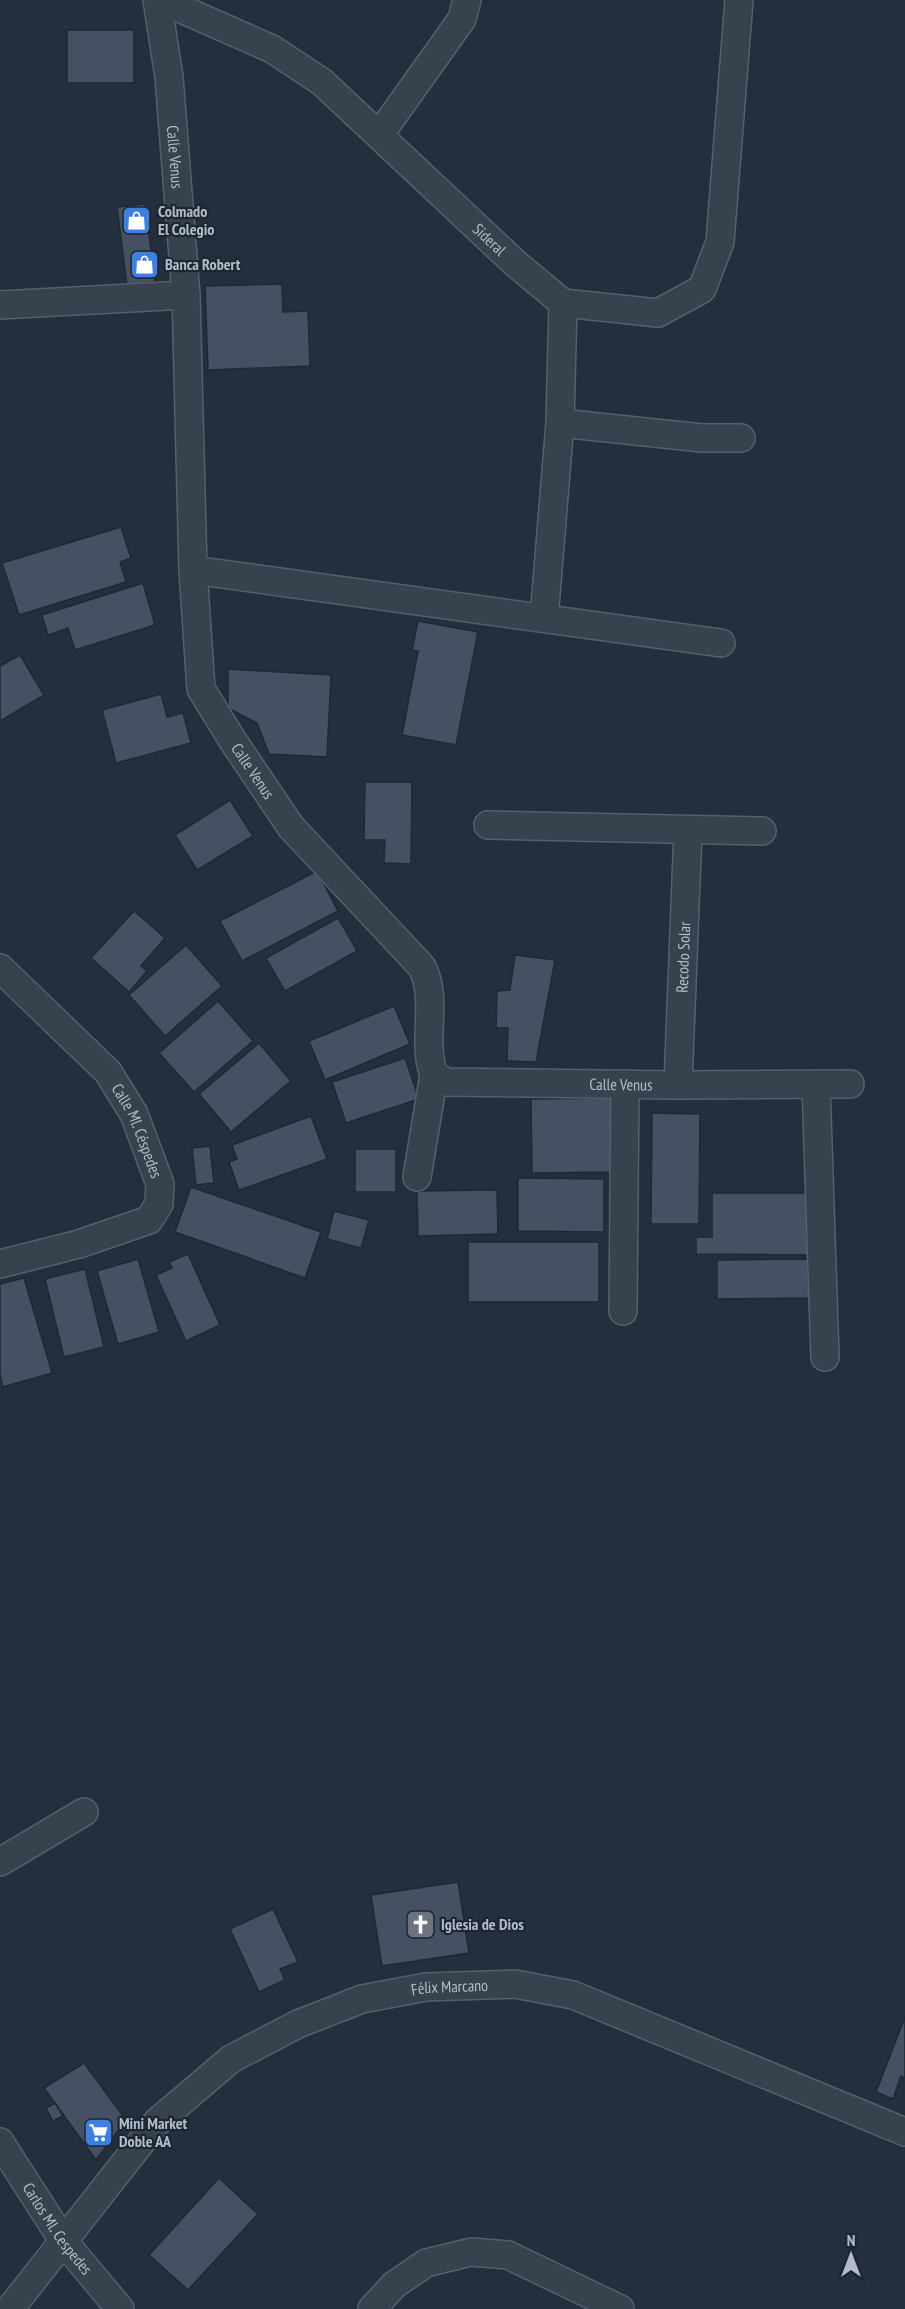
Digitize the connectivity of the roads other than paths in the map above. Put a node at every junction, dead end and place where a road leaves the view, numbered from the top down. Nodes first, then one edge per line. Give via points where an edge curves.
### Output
1 (159, 0) edge
2 (467, 0) edge
3 (739, 0) edge
4 (380, 134) junction
5 (186, 295) junction
6 (562, 303) junction
7 (0, 304) edge
8 (560, 423) junction
9 (741, 438) dead end
10 (193, 570) junction
11 (543, 618) junction
12 (721, 643) dead end
13 (488, 825) dead end
14 (688, 830) junction
15 (762, 831) dead end
16 (0, 968) edge
17 (434, 1075) junction
18 (625, 1084) junction
19 (816, 1084) junction
20 (850, 1084) dead end
21 (678, 1085) junction
22 (417, 1177) dead end
23 (0, 1264) edge
24 (623, 1311) dead end
25 (825, 1357) dead end
26 (84, 1812) dead end
27 (0, 1862) edge
28 (905, 2132) edge
29 (0, 2142) edge
30 (64, 2242) junction
31 (10, 2309) edge
32 (120, 2309) edge
33 (372, 2309) edge
34 (620, 2309) edge

1 - 4 street, Sideral via 272,49 322,82
1 - 5 street, Calle Venus via 170,77
2 - 4 street via 462,19
3 - 6 street via 720,242 702,290 658,314
4 - 6 street, Sideral
5 - 7 street
5 - 10 street, Calle Venus
6 - 8 street
8 - 9 street via 702,438
8 - 11 street
10 - 11 street
10 - 17 street, Calle Venus via 201,689 291,827 422,967 429,980 429,1061
11 - 12 street
13 - 14 street
14 - 15 street
14 - 21 street, Recodo Solar
16 - 23 street, Calle Ml. Céspedes via 108,1072 134,1114 160,1184 159,1204 149,1220 79,1244
17 - 18 street, Calle Venus via 446,1082
17 - 22 street
18 - 21 street, Calle Venus
18 - 24 street
19 - 20 street, Calle Venus
19 - 21 street, Calle Venus
19 - 25 street
26 - 27 street
28 - 30 street, Félix Marcano via 573,1995 515,1984 426,1987 362,1998 297,2024 231,2060 157,2122
29 - 30 street, Carlos Ml. Cespedes
30 - 31 street, Félix Marcano
30 - 32 street, Carlos Ml. Cespedes
33 - 34 street via 394,2284 426,2264 471,2252 508,2255

